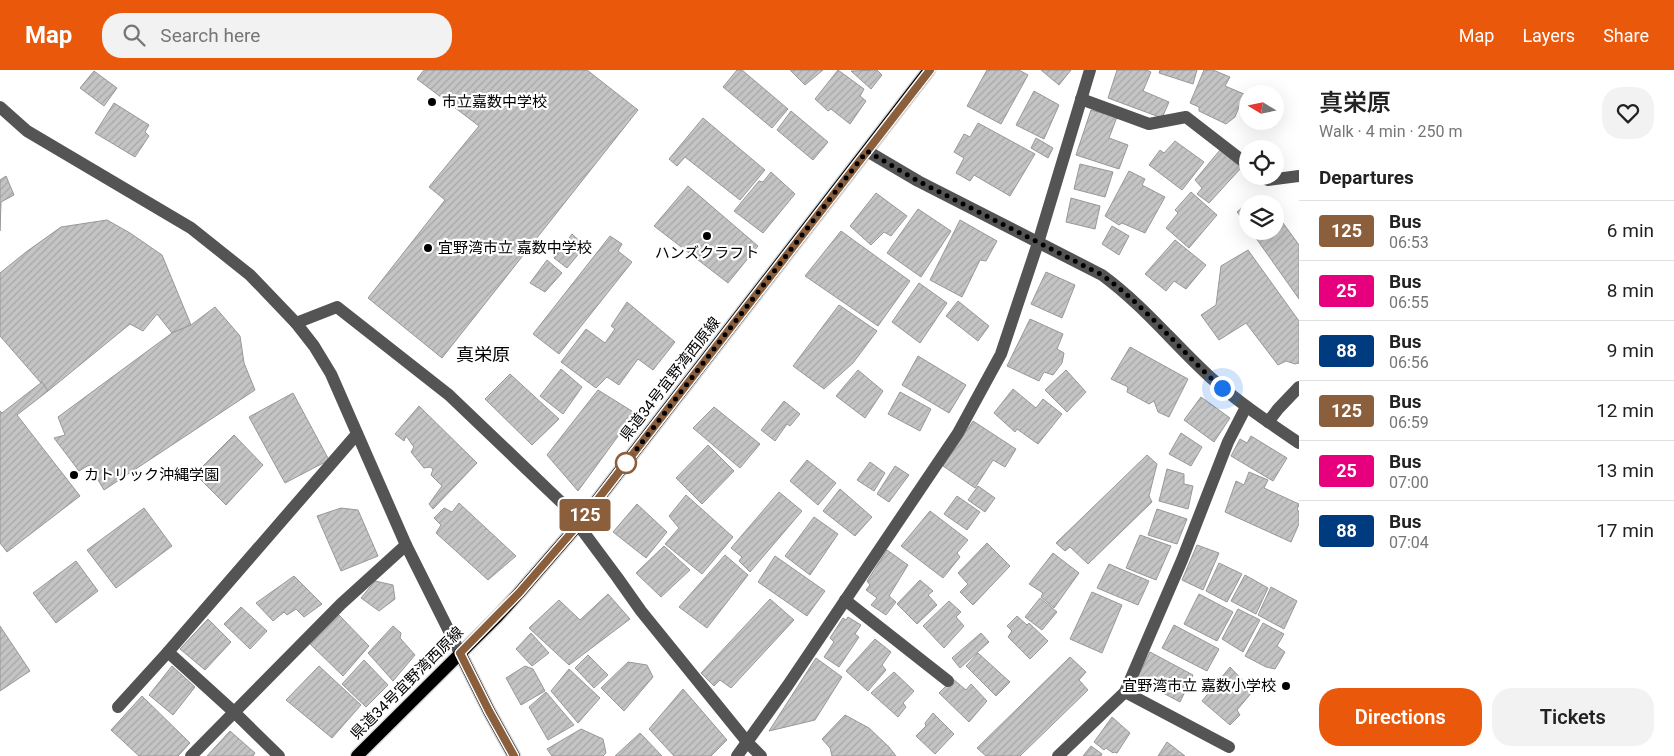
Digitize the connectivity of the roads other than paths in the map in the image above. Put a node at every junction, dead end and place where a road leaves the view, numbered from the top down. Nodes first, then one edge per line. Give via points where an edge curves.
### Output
1 (930, 70) edge
2 (1090, 70) edge
3 (1081, 99) junction
4 (0, 107) edge
5 (867, 151) junction
6 (1239, 158) edge
7 (1299, 176) edge
8 (1284, 178) edge
9 (1038, 243) junction
10 (296, 323) junction
11 (1299, 387) edge
12 (1246, 407) junction
13 (1268, 422) junction
14 (357, 434) junction
15 (1299, 442) edge
16 (578, 525) junction
17 (406, 545) junction
18 (845, 600) junction
19 (168, 652) junction
20 (460, 653) junction
21 (948, 681) dead end
22 (1125, 692) junction
23 (118, 707) dead end
24 (234, 712) junction
25 (748, 743) junction
26 (1229, 747) dead end
27 (191, 756) edge
28 (279, 756) edge
29 (357, 756) edge
30 (514, 756) edge
31 (737, 756) edge
32 (761, 756) edge
33 (1058, 756) edge

1 - 5 main road, 県道34号宜野湾西原線
2 - 3 street
3 - 6 street via 1149,124 1186,117
3 - 9 street
4 - 10 street via 27,131 191,228 250,275
5 - 9 street
5 - 16 main road, 県道34号宜野湾西原線
7 - 8 street
9 - 12 street via 1102,275 1125,292 1198,366
9 - 18 street via 992,372 958,433
10 - 14 street via 331,374
10 - 16 street via 337,308 449,395 562,503
11 - 13 street
12 - 13 street
12 - 22 street via 1228,442
13 - 15 street
14 - 17 street
14 - 19 street
16 - 20 main road, 県道34号宜野湾西原線 via 519,593
16 - 25 street via 640,611
17 - 20 street
17 - 24 street via 341,604
18 - 21 street
18 - 25 street
19 - 23 street
19 - 24 street
20 - 29 main road, 県道34号宜野湾西原線
20 - 30 main road
22 - 26 street
22 - 33 street
24 - 27 street
24 - 28 street
25 - 31 street
25 - 32 street

